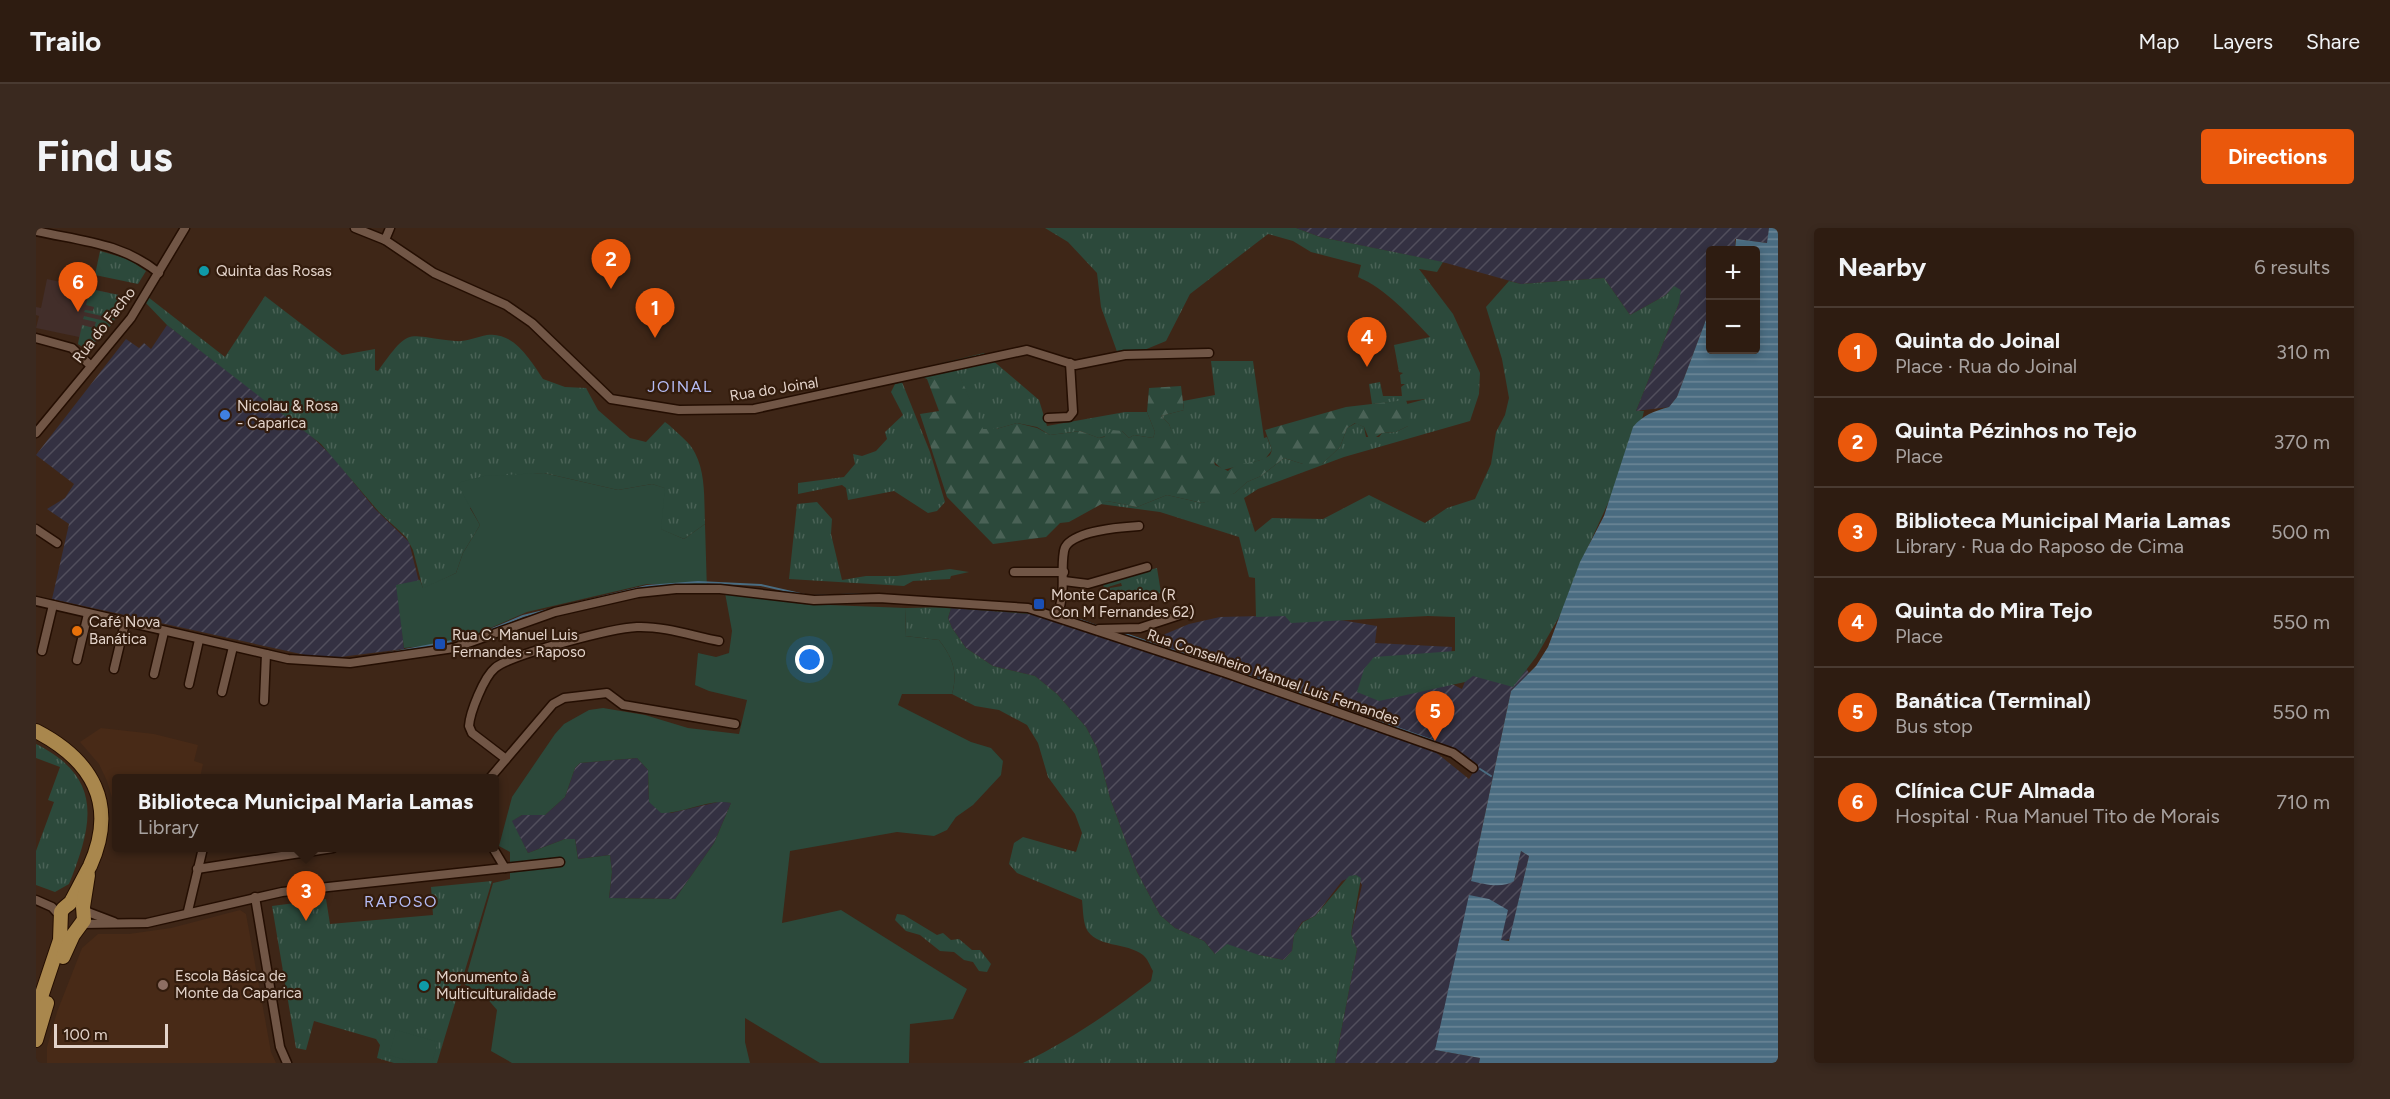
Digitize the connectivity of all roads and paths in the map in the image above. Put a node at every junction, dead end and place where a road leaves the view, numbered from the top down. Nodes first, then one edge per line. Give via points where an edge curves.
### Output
1 (185, 228) edge
2 (355, 228) edge
3 (390, 228) edge
4 (36, 231) edge
5 (385, 240) junction
6 (159, 273) junction
7 (36, 338) edge
8 (1209, 353) dead end
9 (1070, 363) junction
10 (91, 366) junction
11 (1048, 418) dead end
12 (36, 433) edge
13 (1139, 526) dead end
14 (36, 529) edge
15 (57, 543) dead end
16 (1147, 567) dead end
17 (1014, 572) dead end
18 (1064, 577) junction
19 (36, 601) edge
20 (54, 605) junction
21 (1189, 612) dead end
22 (88, 614) junction
23 (1057, 616) junction
24 (125, 623) junction
25 (1094, 629) junction
26 (164, 632) junction
27 (199, 640) junction
28 (719, 641) dead end
29 (232, 647) junction
30 (42, 651) dead end
31 (266, 654) junction
32 (77, 660) dead end
33 (114, 669) dead end
34 (154, 674) dead end
35 (189, 684) dead end
36 (222, 692) dead end
37 (264, 701) dead end
38 (735, 724) dead end
39 (36, 731) edge
40 (506, 759) junction
41 (1473, 768) dead end
42 (493, 774) edge
43 (202, 852) edge
44 (307, 852) edge
45 (495, 852) edge
46 (560, 862) dead end
47 (505, 868) junction
48 (197, 869) junction
49 (255, 897) junction
50 (36, 900) edge
51 (188, 911) junction
52 (71, 913) junction
53 (117, 923) junction
54 (36, 1012) edge
55 (36, 1040) edge
56 (287, 1063) edge

1 - 6 street, Rua do Facho
2 - 5 street, Rua do Joinal
3 - 5 street
4 - 6 street via 124,250
5 - 9 street, Rua do Joinal via 434,273 506,305 532,323 611,399 680,410 754,409 1027,351
6 - 10 street, Rua do Facho via 131,318
7 - 10 street via 72,348
8 - 9 street, Rua do Joinal via 1125,355
9 - 11 street via 1073,412 1069,417
10 - 12 street, Rua do Facho
13 - 18 street via 1073,538 1064,550
14 - 15 street
16 - 18 street via 1088,584
17 - 18 street
18 - 23 street
19 - 20 street, Rua Conselheiro Manuel Luis Fernandes
20 - 22 street, Rua Conselheiro Manuel Luis Fernandes
20 - 30 street
21 - 25 street via 1140,628
22 - 24 street, Rua Conselheiro Manuel Luis Fernandes
22 - 32 street
23 - 25 street, Rua Conselheiro Manuel Luis Fernandes
23 - 31 street, Rua Conselheiro Manuel Luis Fernandes via 1028,608 975,604 879,598 814,600 729,589 676,589 638,593 555,612 467,645 393,659 318,662
24 - 26 street, Rua Conselheiro Manuel Luis Fernandes
24 - 33 street
25 - 41 street, Rua Conselheiro Manuel Luis Fernandes via 1453,753
26 - 27 street, Rua Conselheiro Manuel Luis Fernandes
26 - 34 street
27 - 29 street, Rua Conselheiro Manuel Luis Fernandes
27 - 35 street
28 - 40 street via 636,627 570,641 502,663 488,676 469,726 472,733
29 - 31 street, Rua Conselheiro Manuel Luis Fernandes
29 - 36 street
31 - 37 street
38 - 40 street via 623,705 607,693 568,697 553,705
39 - 52 main road via 80,760 91,775 100,805 101,825
40 - 42 street
43 - 48 street
44 - 48 street
45 - 47 street
46 - 47 street
47 - 49 street
48 - 51 street
49 - 51 street
49 - 56 street via 280,1047
50 - 52 street
51 - 53 street via 147,923
52 - 53 street
52 - 53 street
52 - 54 main road
52 - 55 main road via 68,944

